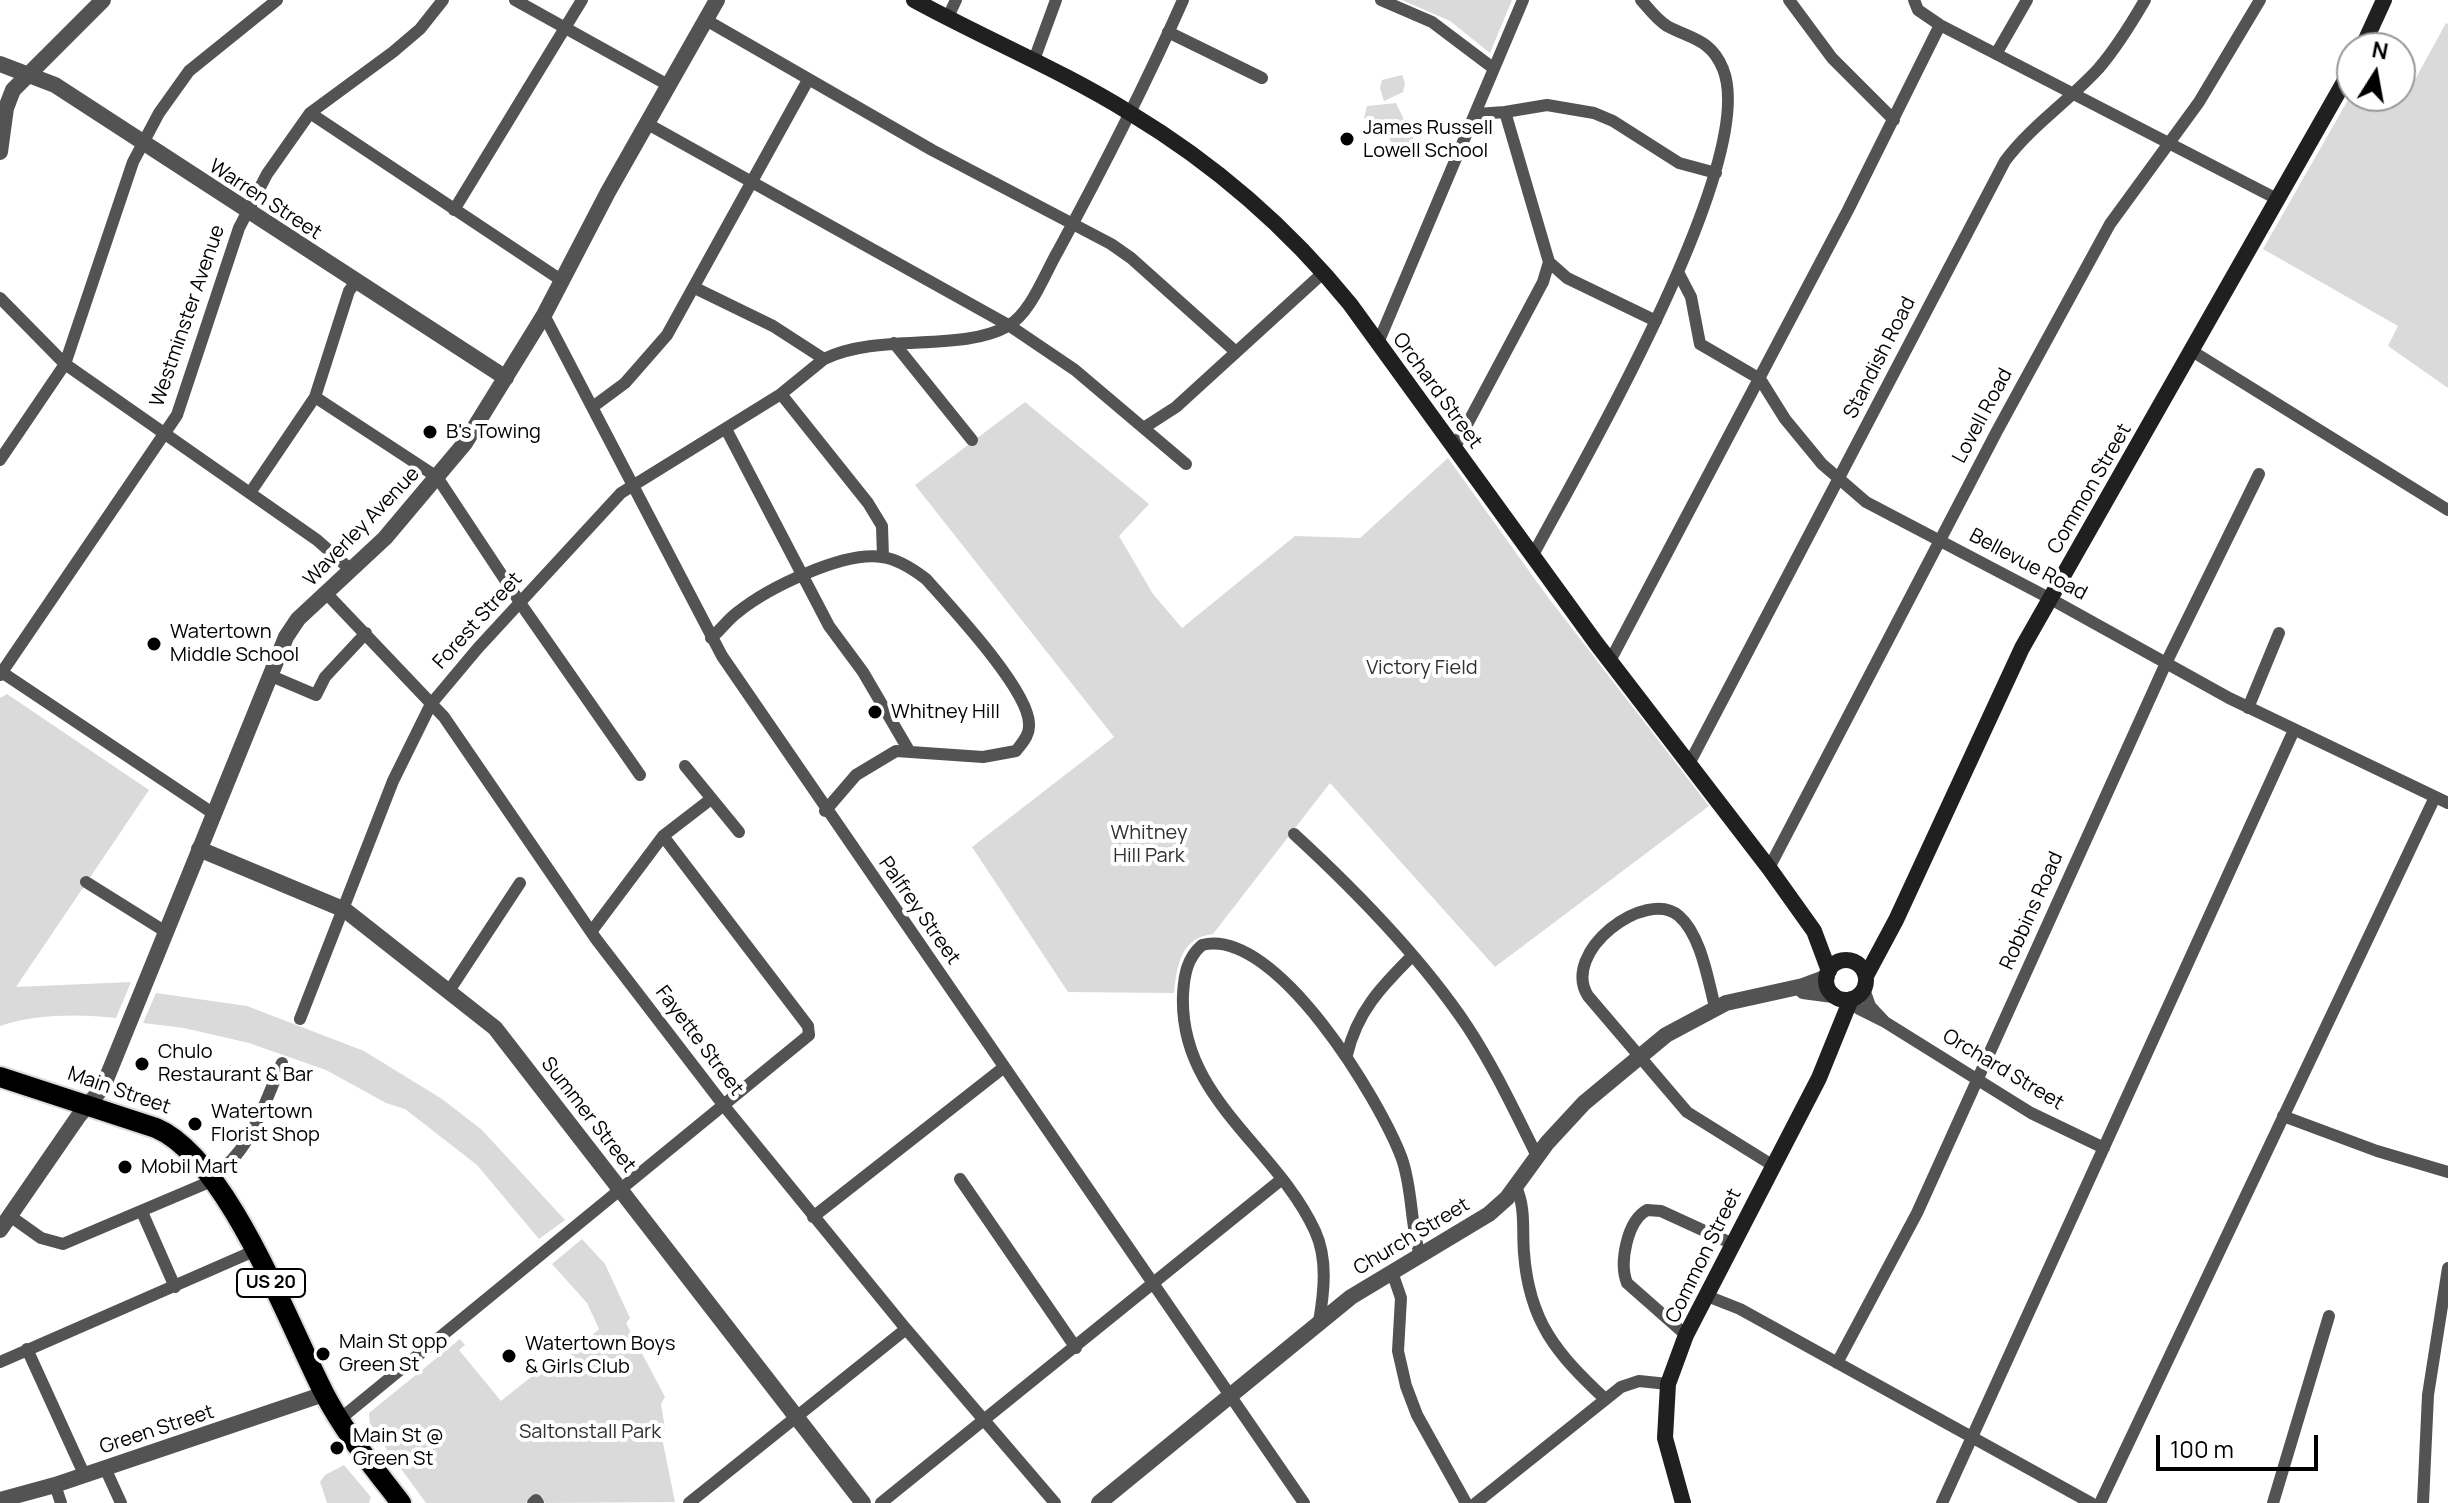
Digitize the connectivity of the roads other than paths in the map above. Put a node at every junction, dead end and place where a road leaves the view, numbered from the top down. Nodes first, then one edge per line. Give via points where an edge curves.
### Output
1 (277, 0) edge
2 (443, 0) edge
3 (515, 0) edge
4 (582, 0) edge
5 (717, 0) edge
6 (914, 0) edge
7 (956, 0) edge
8 (1056, 0) edge
9 (1183, 0) edge
10 (1381, 0) edge
11 (1523, 0) edge
12 (1641, 0) edge
13 (1789, 0) edge
14 (1914, 0) edge
15 (2027, 0) edge
16 (2145, 0) edge
17 (2260, 0) edge
18 (2384, 0) edge
19 (98, 1) edge
20 (948, 17) junction
21 (706, 20) junction
22 (1940, 25) junction
23 (564, 30) junction
24 (1168, 32) junction
25 (2369, 32) edge
26 (1996, 54) junction
27 (1034, 60) junction
28 (0, 64) edge
29 (1493, 68) junction
30 (25, 74) junction
31 (1262, 78) dead end
32 (808, 80) junction
33 (668, 85) junction
34 (2073, 93) junction
35 (2336, 96) edge
36 (0, 104) edge
37 (1505, 112) junction
38 (310, 113) junction
39 (1131, 113) junction
40 (1477, 114) junction
41 (1894, 120) junction
42 (4, 121) junction
43 (646, 123) junction
44 (142, 143) junction
45 (2169, 143) junction
46 (0, 152) edge
47 (1716, 173) junction
48 (753, 181) junction
49 (2277, 199) junction
50 (454, 210) junction
51 (245, 212) junction
52 (1073, 223) junction
53 (1549, 262) junction
54 (1324, 272) junction
55 (1678, 272) junction
56 (561, 280) junction
57 (355, 283) junction
58 (695, 288) junction
59 (0, 298) edge
60 (544, 315) junction
61 (1656, 321) junction
62 (1010, 326) junction
63 (894, 343) junction
64 (1378, 343) junction
65 (2192, 351) junction
66 (1236, 352) junction
67 (824, 359) junction
68 (65, 364) junction
69 (506, 378) junction
70 (1760, 379) junction
71 (781, 394) junction
72 (315, 397) junction
73 (594, 406) junction
74 (1145, 427) junction
75 (726, 429) junction
76 (165, 434) junction
77 (972, 440) dead end
78 (1454, 449) junction
79 (0, 460) edge
80 (1186, 464) dead end
81 (2259, 474) dead end
82 (437, 477) junction
83 (1839, 482) junction
84 (633, 483) junction
85 (250, 493) junction
86 (2448, 510) edge
87 (1940, 541) junction
88 (883, 557) junction
89 (1532, 557) junction
90 (351, 570) junction
91 (801, 577) junction
92 (326, 593) junction
93 (2049, 598) junction
94 (521, 603) junction
95 (366, 633) junction
96 (2279, 633) dead end
97 (711, 638) junction
98 (1610, 661) junction
99 (2166, 663) junction
100 (1, 673) edge
101 (269, 675) junction
102 (431, 704) junction
103 (2248, 708) junction
104 (2294, 730) junction
105 (908, 749) junction
106 (1689, 764) junction
107 (685, 766) dead end
108 (640, 775) dead end
109 (2435, 797) junction
110 (711, 799) junction
111 (2448, 803) edge
112 (825, 811) junction
113 (214, 814) junction
114 (739, 832) dead end
115 (1294, 834) dead end
116 (663, 836) junction
117 (199, 849) junction
118 (1769, 868) junction
119 (86, 882) dead end
120 (520, 883) dead end
121 (345, 910) junction
122 (1814, 931) junction
123 (166, 932) junction
124 (591, 932) junction
125 (1885, 940) junction
126 (1411, 957) junction
127 (1849, 960) junction
128 (1828, 974) junction
129 (449, 991) junction
130 (1781, 991) junction
131 (1858, 991) junction
132 (1833, 995) junction
133 (1715, 1007) junction
134 (300, 1019) dead end
135 (1835, 1039) junction
136 (1347, 1055) junction
137 (1638, 1056) junction
138 (282, 1063) dead end
139 (1003, 1068) junction
140 (0, 1077) edge
141 (1978, 1080) junction
142 (88, 1105) junction
143 (725, 1107) junction
144 (2283, 1116) junction
145 (2104, 1148) junction
146 (1537, 1156) junction
147 (1772, 1165) junction
148 (2448, 1172) edge
149 (213, 1178) junction
150 (960, 1179) dead end
151 (1282, 1179) junction
152 (1516, 1187) junction
153 (621, 1191) junction
154 (142, 1212) junction
155 (10, 1216) junction
156 (813, 1217) junction
157 (0, 1230) edge
158 (1733, 1244) junction
159 (254, 1251) junction
160 (1420, 1255) junction
161 (2448, 1268) edge
162 (1392, 1272) junction
163 (1153, 1285) junction
164 (175, 1287) junction
165 (1707, 1296) junction
166 (2329, 1316) dead end
167 (1319, 1322) junction
168 (906, 1329) junction
169 (1686, 1335) junction
170 (1076, 1348) junction
171 (27, 1349) junction
172 (0, 1362) edge
173 (1837, 1363) junction
174 (1668, 1384) junction
175 (324, 1394) junction
176 (1230, 1396) junction
177 (1605, 1399) junction
178 (795, 1416) junction
179 (340, 1419) junction
180 (985, 1420) junction
181 (1972, 1436) junction
182 (105, 1468) junction
183 (84, 1474) junction
184 (55, 1485) junction
185 (0, 1500) edge
186 (393, 1500) edge
187 (61, 1503) edge
188 (121, 1503) edge
189 (689, 1503) edge
190 (863, 1503) edge
191 (881, 1503) edge
192 (1055, 1503) edge
193 (1099, 1503) edge
194 (1304, 1503) edge
195 (1466, 1503) edge
196 (1476, 1503) edge
197 (1683, 1503) edge
198 (1942, 1503) edge
199 (2091, 1503) edge
200 (2100, 1503) edge
201 (2273, 1503) edge
202 (2423, 1503) edge

1 - 44 street via 189,71
2 - 38 street, Westminster Avenue via 402,44
3 - 23 street
4 - 23 street
5 - 21 street, Waverley Avenue
6 - 20 main road, Orchard Street
7 - 20 street
8 - 27 street
9 - 24 street
10 - 29 street via 1432,22
11 - 29 street
12 - 47 street via 1667,26 1696,36 1724,70 1725,124
13 - 41 street via 1832,58
14 - 22 street via 1918,10
15 - 26 street
16 - 34 street, Standish Road via 2127,33
17 - 45 street, Lovell Road
18 - 25 main road
19 - 30 street
20 - 27 main road, Orchard Street
21 - 32 street
21 - 33 street, Waverley Avenue
22 - 26 street
22 - 41 street
23 - 33 street
23 - 50 street
24 - 31 street
24 - 39 street
26 - 34 street
27 - 39 main road, Orchard Street
28 - 30 street, Warren Street
29 - 40 street
30 - 42 street via 10,94
30 - 44 street, Warren Street via 55,85
32 - 48 street
32 - 52 street
33 - 43 street, Waverley Avenue
34 - 45 street
34 - 83 street, Standish Road via 2025,134 2005,161
35 - 49 main road, Common Street
36 - 42 street
37 - 40 street
37 - 47 street via 1571,107 1613,121 1679,163
37 - 53 street
38 - 50 street
38 - 51 street, Westminster Avenue
39 - 52 street
39 - 54 main road, Orchard Street via 1252,203
40 - 64 street
41 - 70 street
42 - 46 street
43 - 48 street
43 - 56 street, Waverley Avenue
44 - 51 street, Warren Street
44 - 68 street
45 - 49 street
45 - 87 street, Lovell Road via 2110,224
47 - 55 street
48 - 58 street
48 - 62 street
49 - 65 main road, Common Street
50 - 56 street
51 - 57 street, Warren Street
51 - 76 street, Westminster Avenue via 183,402
52 - 62 street via 1029,304
52 - 66 street via 1131,258
53 - 61 street via 1567,278
53 - 78 street
54 - 64 main road, Orchard Street
54 - 66 street
55 - 61 street
55 - 70 street, Bellevue Road via 1687,285 1700,344
56 - 60 street, Waverley Avenue
57 - 69 street, Warren Street
57 - 72 street
58 - 67 street via 773,326
58 - 73 street via 647,361
59 - 68 street
60 - 69 street, Waverley Avenue
60 - 73 street, Palfrey Street
61 - 89 street
62 - 63 street via 967,337
62 - 74 street
63 - 67 street via 846,348
63 - 77 street
64 - 78 main road, Orchard Street
65 - 86 street
65 - 93 main road, Common Street
66 - 74 street via 1176,407
67 - 71 street, Forest Street
68 - 76 street
68 - 79 street
69 - 82 street, Waverley Avenue
70 - 83 street, Bellevue Road via 1785,419
70 - 98 street
71 - 75 street, Forest Street
71 - 88 street via 868,503 882,526
72 - 82 street
72 - 85 street
73 - 84 street, Palfrey Street
74 - 80 street
75 - 84 street, Forest Street
75 - 91 street
76 - 85 street
76 - 100 street, Westminster Avenue
78 - 89 main road, Orchard Street
81 - 99 street, Robbins Road
82 - 90 street, Waverley Avenue
82 - 94 street
83 - 87 street, Bellevue Road
83 - 106 street, Standish Road
84 - 94 street, Forest Street
84 - 97 street, Palfrey Street
85 - 90 street
87 - 93 street, Bellevue Road
87 - 118 street, Lovell Road
88 - 91 street via 841,561
88 - 105 street via 926,579 957,613 1018,692 1030,721 1016,751 1003,755
89 - 98 main road, Orchard Street
90 - 92 street, Waverley Avenue
91 - 97 street via 738,612
91 - 105 street
92 - 95 street, Fayette Street
92 - 101 street, Waverley Avenue via 293,625
93 - 99 street, Bellevue Road
93 - 125 main road, Common Street
94 - 102 street, Forest Street
94 - 108 street
95 - 101 street via 325,677 316,695
95 - 102 street, Fayette Street
96 - 103 street
97 - 112 street, Palfrey Street
98 - 106 main road, Orchard Street
99 - 103 street, Bellevue Road
99 - 141 street, Robbins Road
100 - 113 street
101 - 113 street, Waverley Avenue
102 - 121 street, Forest Street via 393,781
102 - 124 street, Fayette Street
103 - 104 street, Bellevue Road
104 - 109 street, Bellevue Road
104 - 145 street
105 - 112 street via 876,760
106 - 118 main road, Orchard Street
107 - 110 street
109 - 111 street, Bellevue Road
109 - 144 street
110 - 114 street
110 - 116 street
112 - 139 street, Palfrey Street
113 - 117 street, Waverley Avenue
115 - 126 street
116 - 124 street
116 - 143 street via 811,1030
117 - 121 street, Summer Street
117 - 123 street, Waverley Avenue
118 - 122 main road, Orchard Street
119 - 123 street
120 - 129 street
121 - 129 street, Summer Street
121 - 134 street, Forest Street
122 - 127 main road, Orchard Street
122 - 128 main road, Orchard Street
123 - 142 street, Waverley Avenue via 105,1083
124 - 143 street, Fayette Street
125 - 127 main road
125 - 131 main road, Common Street
126 - 136 street via 1368,1003 1353,1029
126 - 146 street via 1472,1034
127 - 128 main road via 1835,964
127 - 131 main road via 1862,968
128 - 130 street, Church Street
128 - 132 main road
129 - 153 street, Summer Street via 495,1028
130 - 132 street, Church Street
130 - 133 street, Church Street
131 - 132 main road
131 - 135 main road, Common Street
131 - 141 street, Orchard Street via 1859,1009
132 - 135 main road, Common Street
133 - 137 street, Church Street
133 - 137 street via 1691,932 1680,916 1659,907 1626,920 1592,947 1580,980
135 - 147 main road, Common Street
136 - 151 street via 1310,1010 1258,961 1233,947 1202,945 1189,961 1183,1017 1190,1051 1215,1100
136 - 160 street via 1402,1160
137 - 146 street, Church Street via 1584,1103
137 - 147 street via 1702,1125
138 - 149 street via 241,1152
139 - 156 street
139 - 163 street, Palfrey Street
140 - 142 main road, Main Street / US 20
141 - 145 street, Orchard Street
141 - 173 street, Robbins Road via 1908,1233
142 - 149 main road, Main Street / US 20 via 174,1137
142 - 155 street, Waverley Avenue
143 - 153 street
143 - 156 street, Fayette Street
144 - 148 street
144 - 200 street
145 - 181 street
146 - 152 street, Church Street
147 - 158 main road, Common Street
149 - 154 street
149 - 159 main road, Main Street / US 20
150 - 170 street
151 - 163 street
151 - 167 street via 1321,1246
152 - 160 street, Church Street via 1478,1223
152 - 177 street via 1523,1210 1528,1286 1538,1317 1553,1346
153 - 178 street, Summer Street
153 - 179 street
154 - 155 street via 63,1244 41,1238
154 - 164 street
155 - 157 street, Waverley Avenue
156 - 168 street, Fayette Street
158 - 165 main road, Common Street
158 - 169 street via 1661,1211 1647,1210 1636,1218 1624,1261 1627,1283
159 - 164 street
159 - 175 main road, Main Street / US 20
160 - 162 street, Church Street
161 - 202 street via 2428,1395
162 - 167 street, Church Street
162 - 195 street via 1401,1298 1398,1351 1406,1386
163 - 170 street
163 - 176 street, Palfrey Street
164 - 171 street
165 - 169 main road, Common Street
165 - 173 street
166 - 201 street
167 - 176 street, Church Street
168 - 178 street
168 - 180 street, Fayette Street
169 - 174 main road, Common Street
170 - 180 street
171 - 172 street
171 - 183 street
173 - 181 street
174 - 177 street via 1631,1383
174 - 197 main road, Common Street via 1665,1438
175 - 179 main road, Main Street / US 20
175 - 182 street, Green Street
176 - 193 street, Church Street
176 - 194 street, Palfrey Street
177 - 196 street
178 - 189 street
178 - 190 street, Summer Street
179 - 186 main road, Main Street / US 20
180 - 191 street
180 - 192 street, Fayette Street
181 - 198 street
181 - 199 street
182 - 183 street, Green Street
182 - 188 street
183 - 184 street, Green Street
184 - 185 street, Green Street
184 - 187 street

